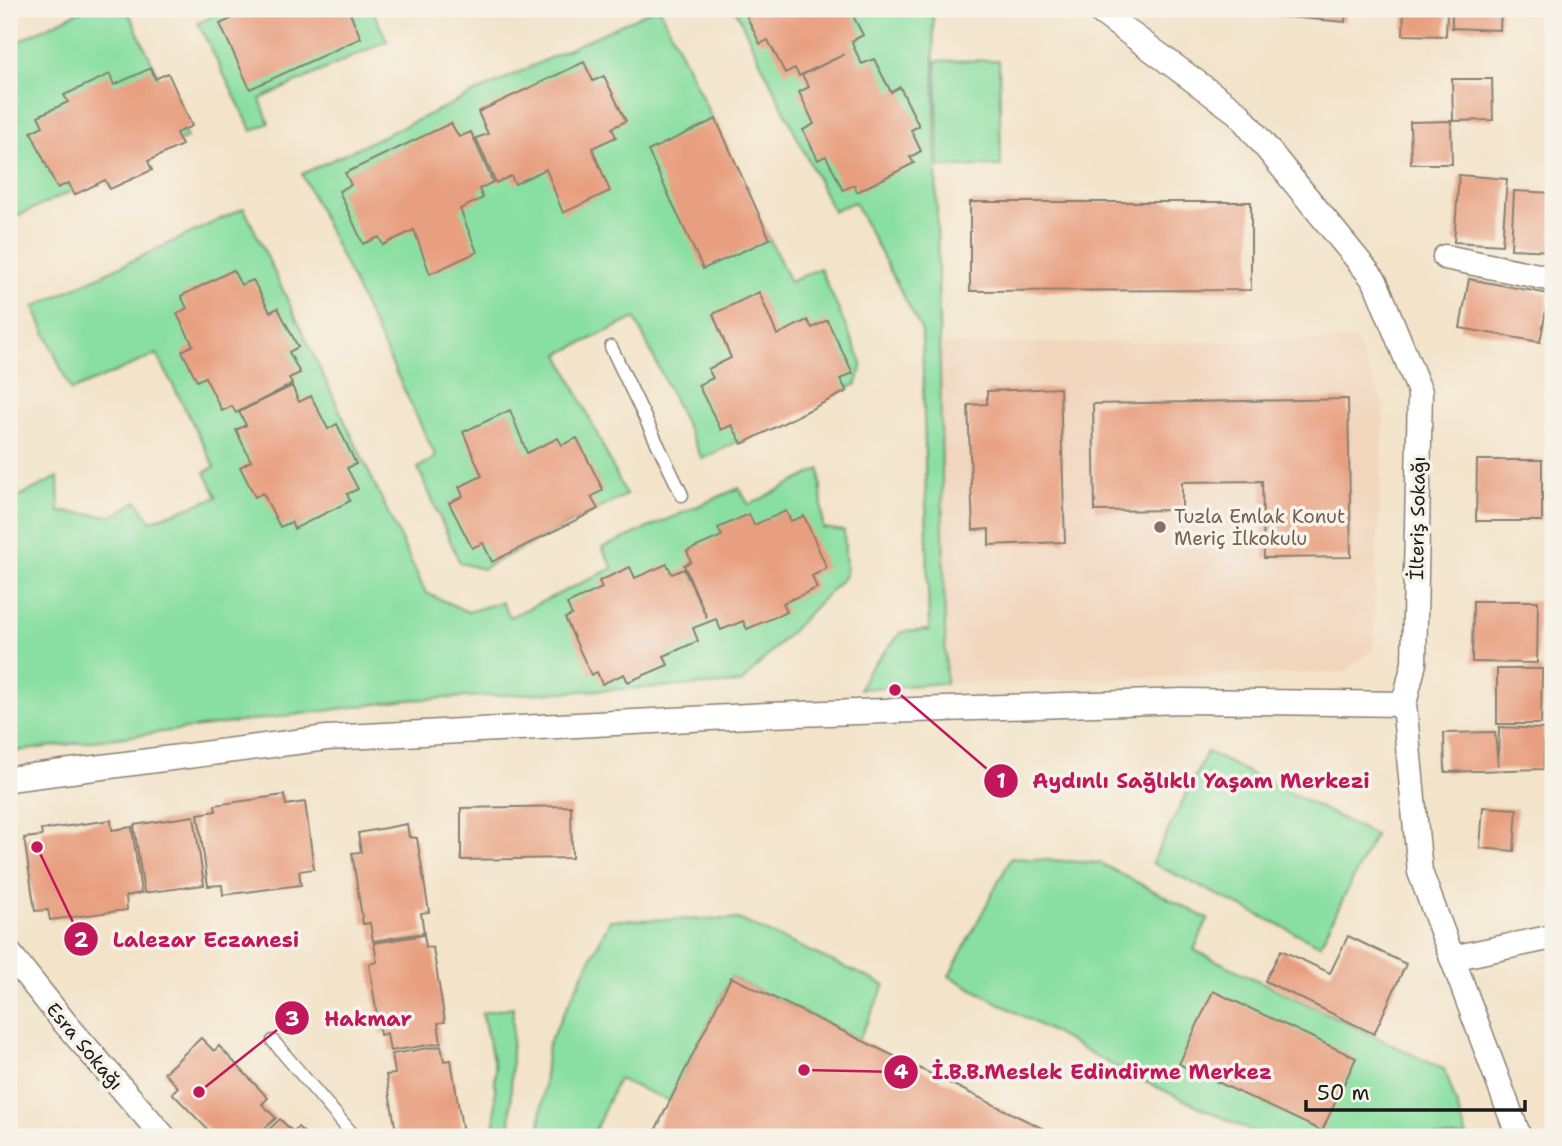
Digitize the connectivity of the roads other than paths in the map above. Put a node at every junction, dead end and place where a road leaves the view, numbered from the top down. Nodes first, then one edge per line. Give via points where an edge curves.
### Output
1 (1097, 9) edge
2 (1445, 257) dead end
3 (1553, 279) edge
4 (611, 346) dead end
5 (682, 495) dead end
6 (1404, 704) junction
7 (9, 779) edge
8 (1553, 937) edge
9 (9, 953) edge
10 (1452, 958) junction
11 (273, 1041) dead end
12 (164, 1137) edge
13 (355, 1137) edge
14 (1519, 1137) edge

1 - 6 street, İlteriş Sokağı via 1238,113 1375,281 1420,392 1415,663
2 - 3 street
4 - 5 lane
6 - 7 street via 1168,702 768,715 341,737
6 - 10 street, İlteriş Sokağı via 1420,872
8 - 10 street
9 - 12 street, Esra Sokağı
10 - 14 street, İlteriş Sokağı
11 - 13 lane

